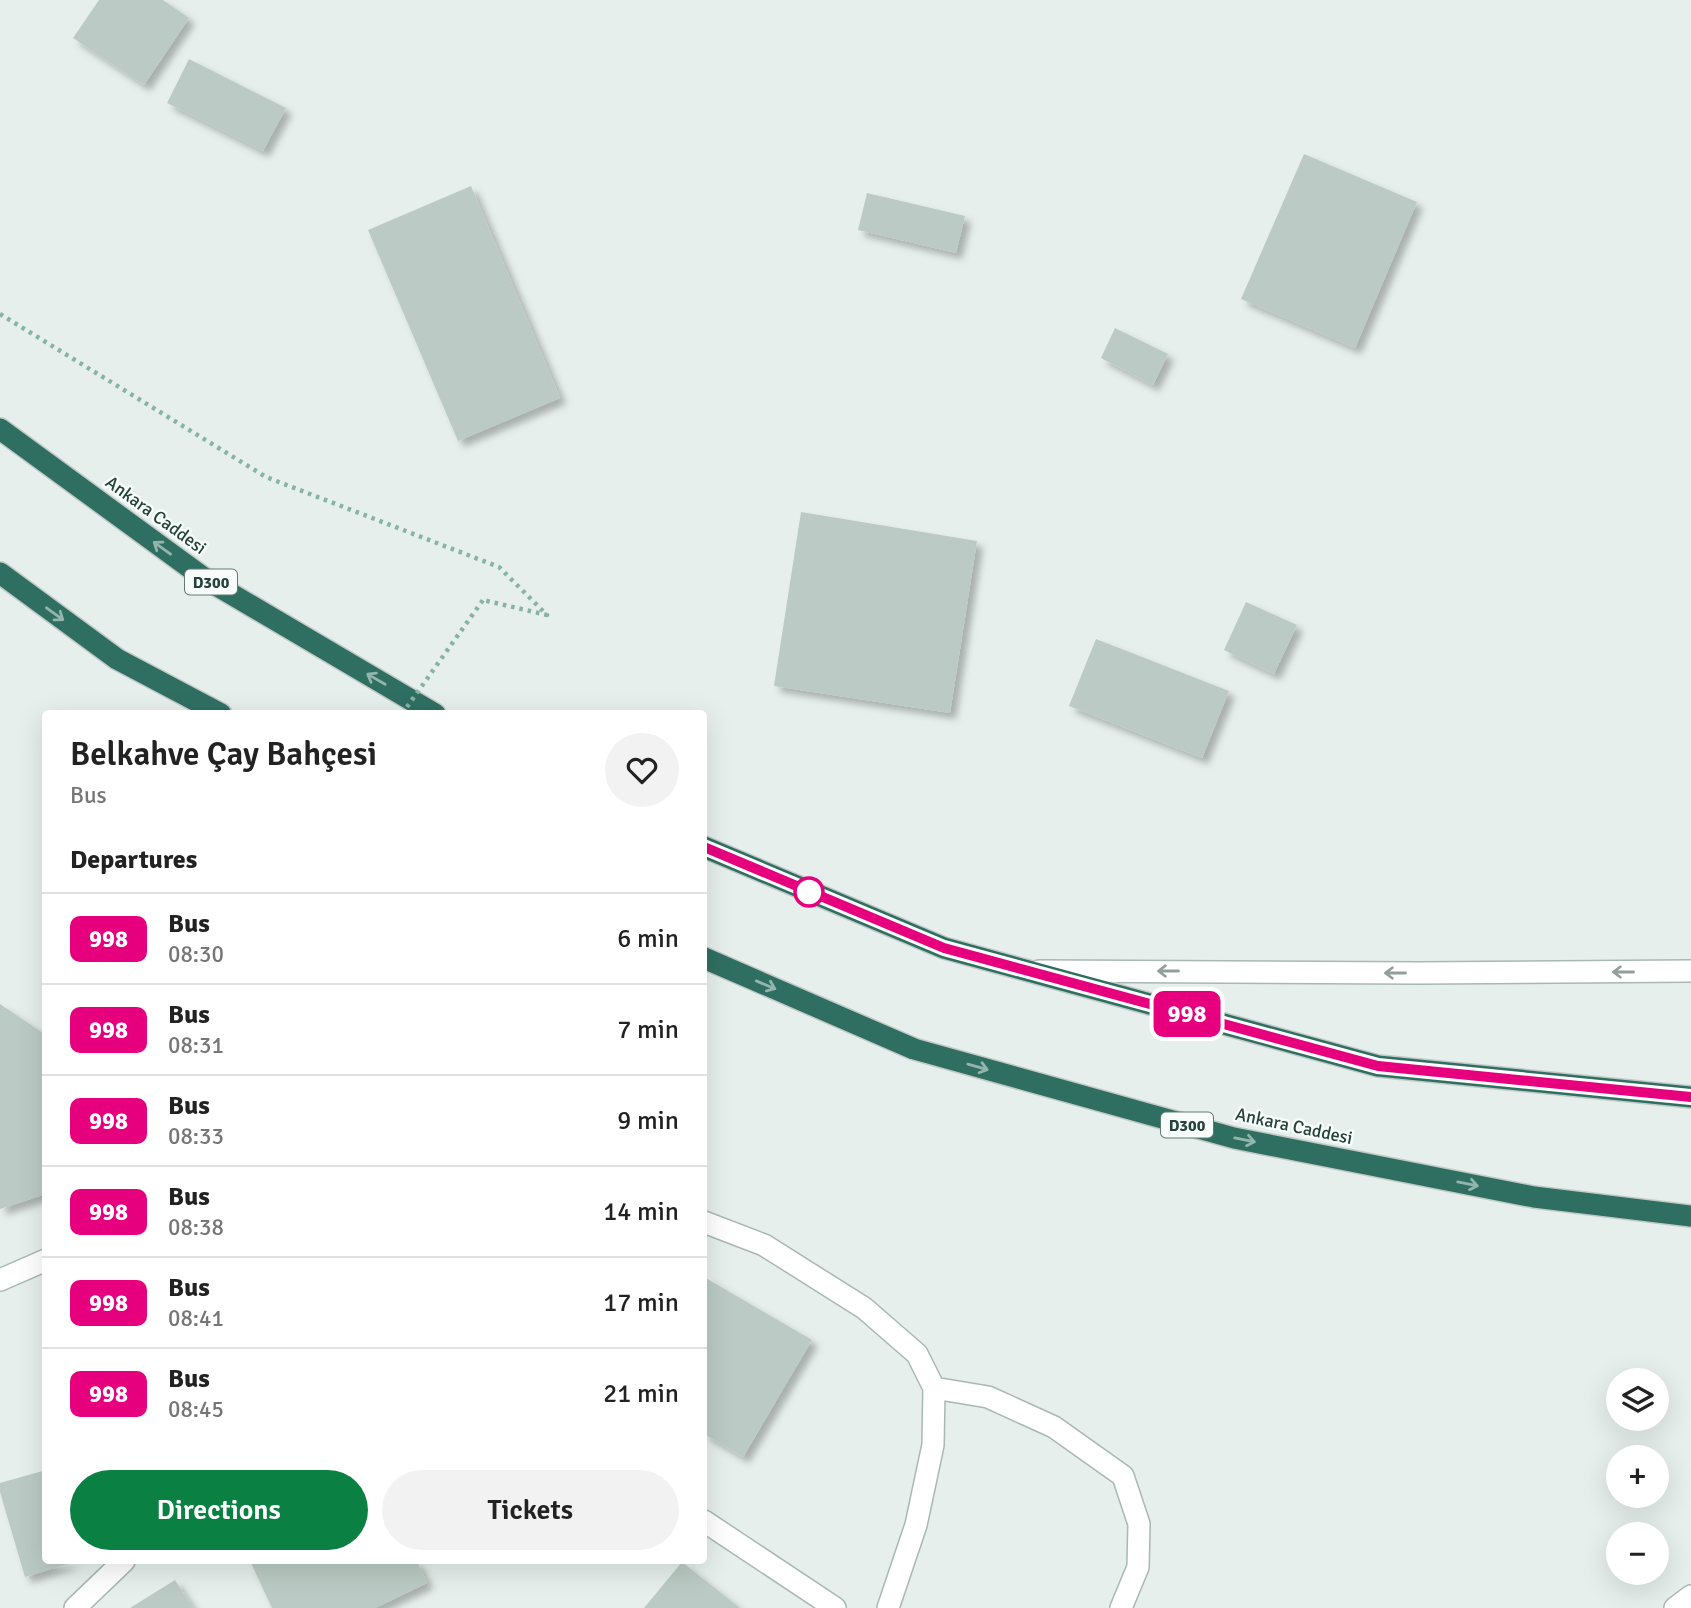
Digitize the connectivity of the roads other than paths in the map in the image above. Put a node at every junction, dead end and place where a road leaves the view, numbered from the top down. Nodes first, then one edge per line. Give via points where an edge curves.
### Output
1 (0, 429) edge
2 (0, 573) edge
3 (213, 710) edge
4 (428, 710) edge
5 (707, 848) edge
6 (707, 959) edge
7 (1025, 971) junction
8 (1691, 971) edge
9 (1691, 1097) edge
10 (1691, 1216) edge
11 (707, 1223) edge
12 (42, 1262) edge
13 (0, 1280) edge
14 (934, 1388) junction
15 (707, 1523) edge
16 (121, 1564) edge
17 (1691, 1596) edge
18 (75, 1608) edge
19 (835, 1608) edge
20 (888, 1608) edge
21 (1121, 1608) edge
22 (1675, 1608) edge

4 -> 1 highway, Ankara Caddesi / D300 via 204,578
2 -> 3 highway via 117,659
5 - 7 highway via 944,948
6 -> 10 highway, Ankara Caddesi / D300 via 914,1049 1234,1138 1534,1197
8 -> 7 street
7 - 9 highway via 1378,1066
11 - 14 street via 764,1245 864,1308 917,1354
12 - 13 street
14 - 20 street via 933,1445 916,1525
14 - 21 street via 988,1397 1054,1427 1123,1476 1139,1524 1138,1567
15 - 19 street
16 - 18 street
17 - 22 street

